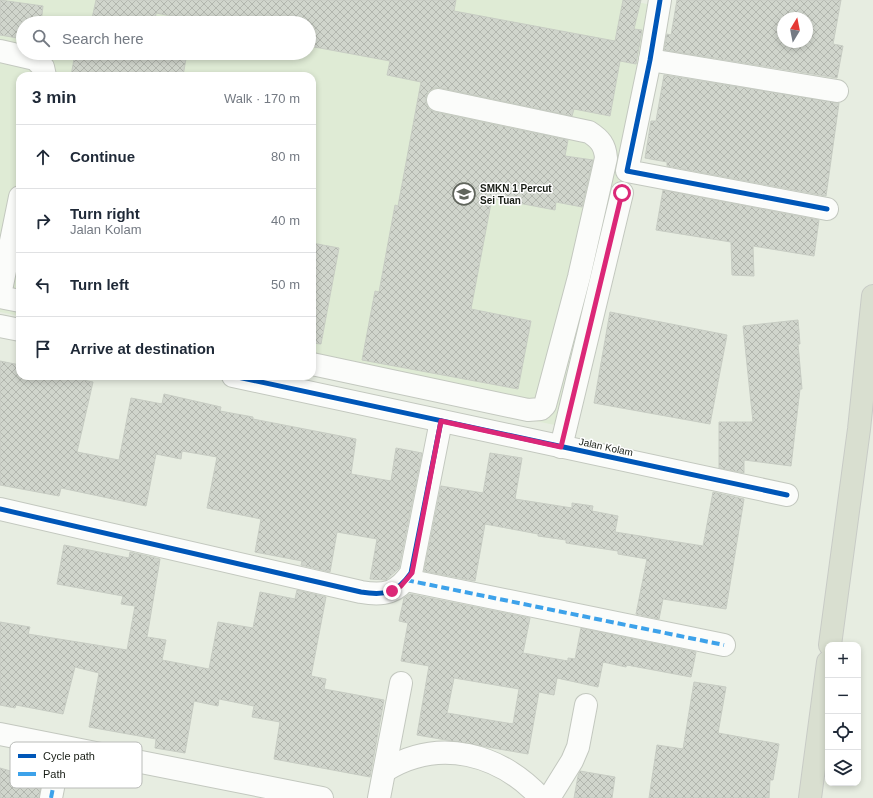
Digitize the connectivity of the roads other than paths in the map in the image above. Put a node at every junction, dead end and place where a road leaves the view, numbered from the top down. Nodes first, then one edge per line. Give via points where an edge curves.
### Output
1 (660, 0) edge
2 (0, 51) edge
3 (16, 55) edge
4 (35, 60) edge
5 (650, 60) junction
6 (44, 72) edge
7 (837, 91) dead end
8 (438, 100) dead end
9 (622, 193) dead end
10 (827, 209) dead end
11 (16, 217) edge
12 (0, 296) edge
13 (873, 296) edge
14 (16, 300) edge
15 (0, 326) edge
16 (16, 329) edge
17 (316, 365) edge
18 (251, 380) edge
19 (441, 421) junction
20 (561, 447) junction
21 (787, 495) dead end
22 (0, 509) edge
23 (406, 580) junction
24 (830, 642) edge
25 (724, 645) dead end
26 (826, 678) edge
27 (402, 683) dead end
28 (586, 706) dead end
29 (0, 734) edge
30 (38, 742) edge
31 (142, 763) edge
32 (386, 770) junction
33 (53, 788) edge
34 (51, 798) edge
35 (322, 798) edge
36 (379, 798) edge
37 (541, 798) edge
38 (549, 798) edge
39 (810, 798) edge

1 - 5 street
2 - 3 street
4 - 6 street via 43,67
5 - 7 street
5 - 10 street via 627,171
8 - 17 street via 589,132 603,143 606,158 548,400 541,408 528,410
9 - 20 street
11 - 12 street
12 - 14 street
13 - 24 highway via 859,429
15 - 16 street
18 - 19 street, Jalan Kolam
19 - 20 street, Jalan Kolam
19 - 23 street via 415,562 412,573
20 - 21 street, Jalan Kolam
22 - 23 street via 370,593 392,591
23 - 25 street
26 - 39 highway
27 - 32 street
28 - 38 street via 578,747
29 - 30 street
31 - 35 street
32 - 36 street
32 - 37 street via 416,755 438,752 462,754 493,762 508,770 529,785
33 - 34 street

